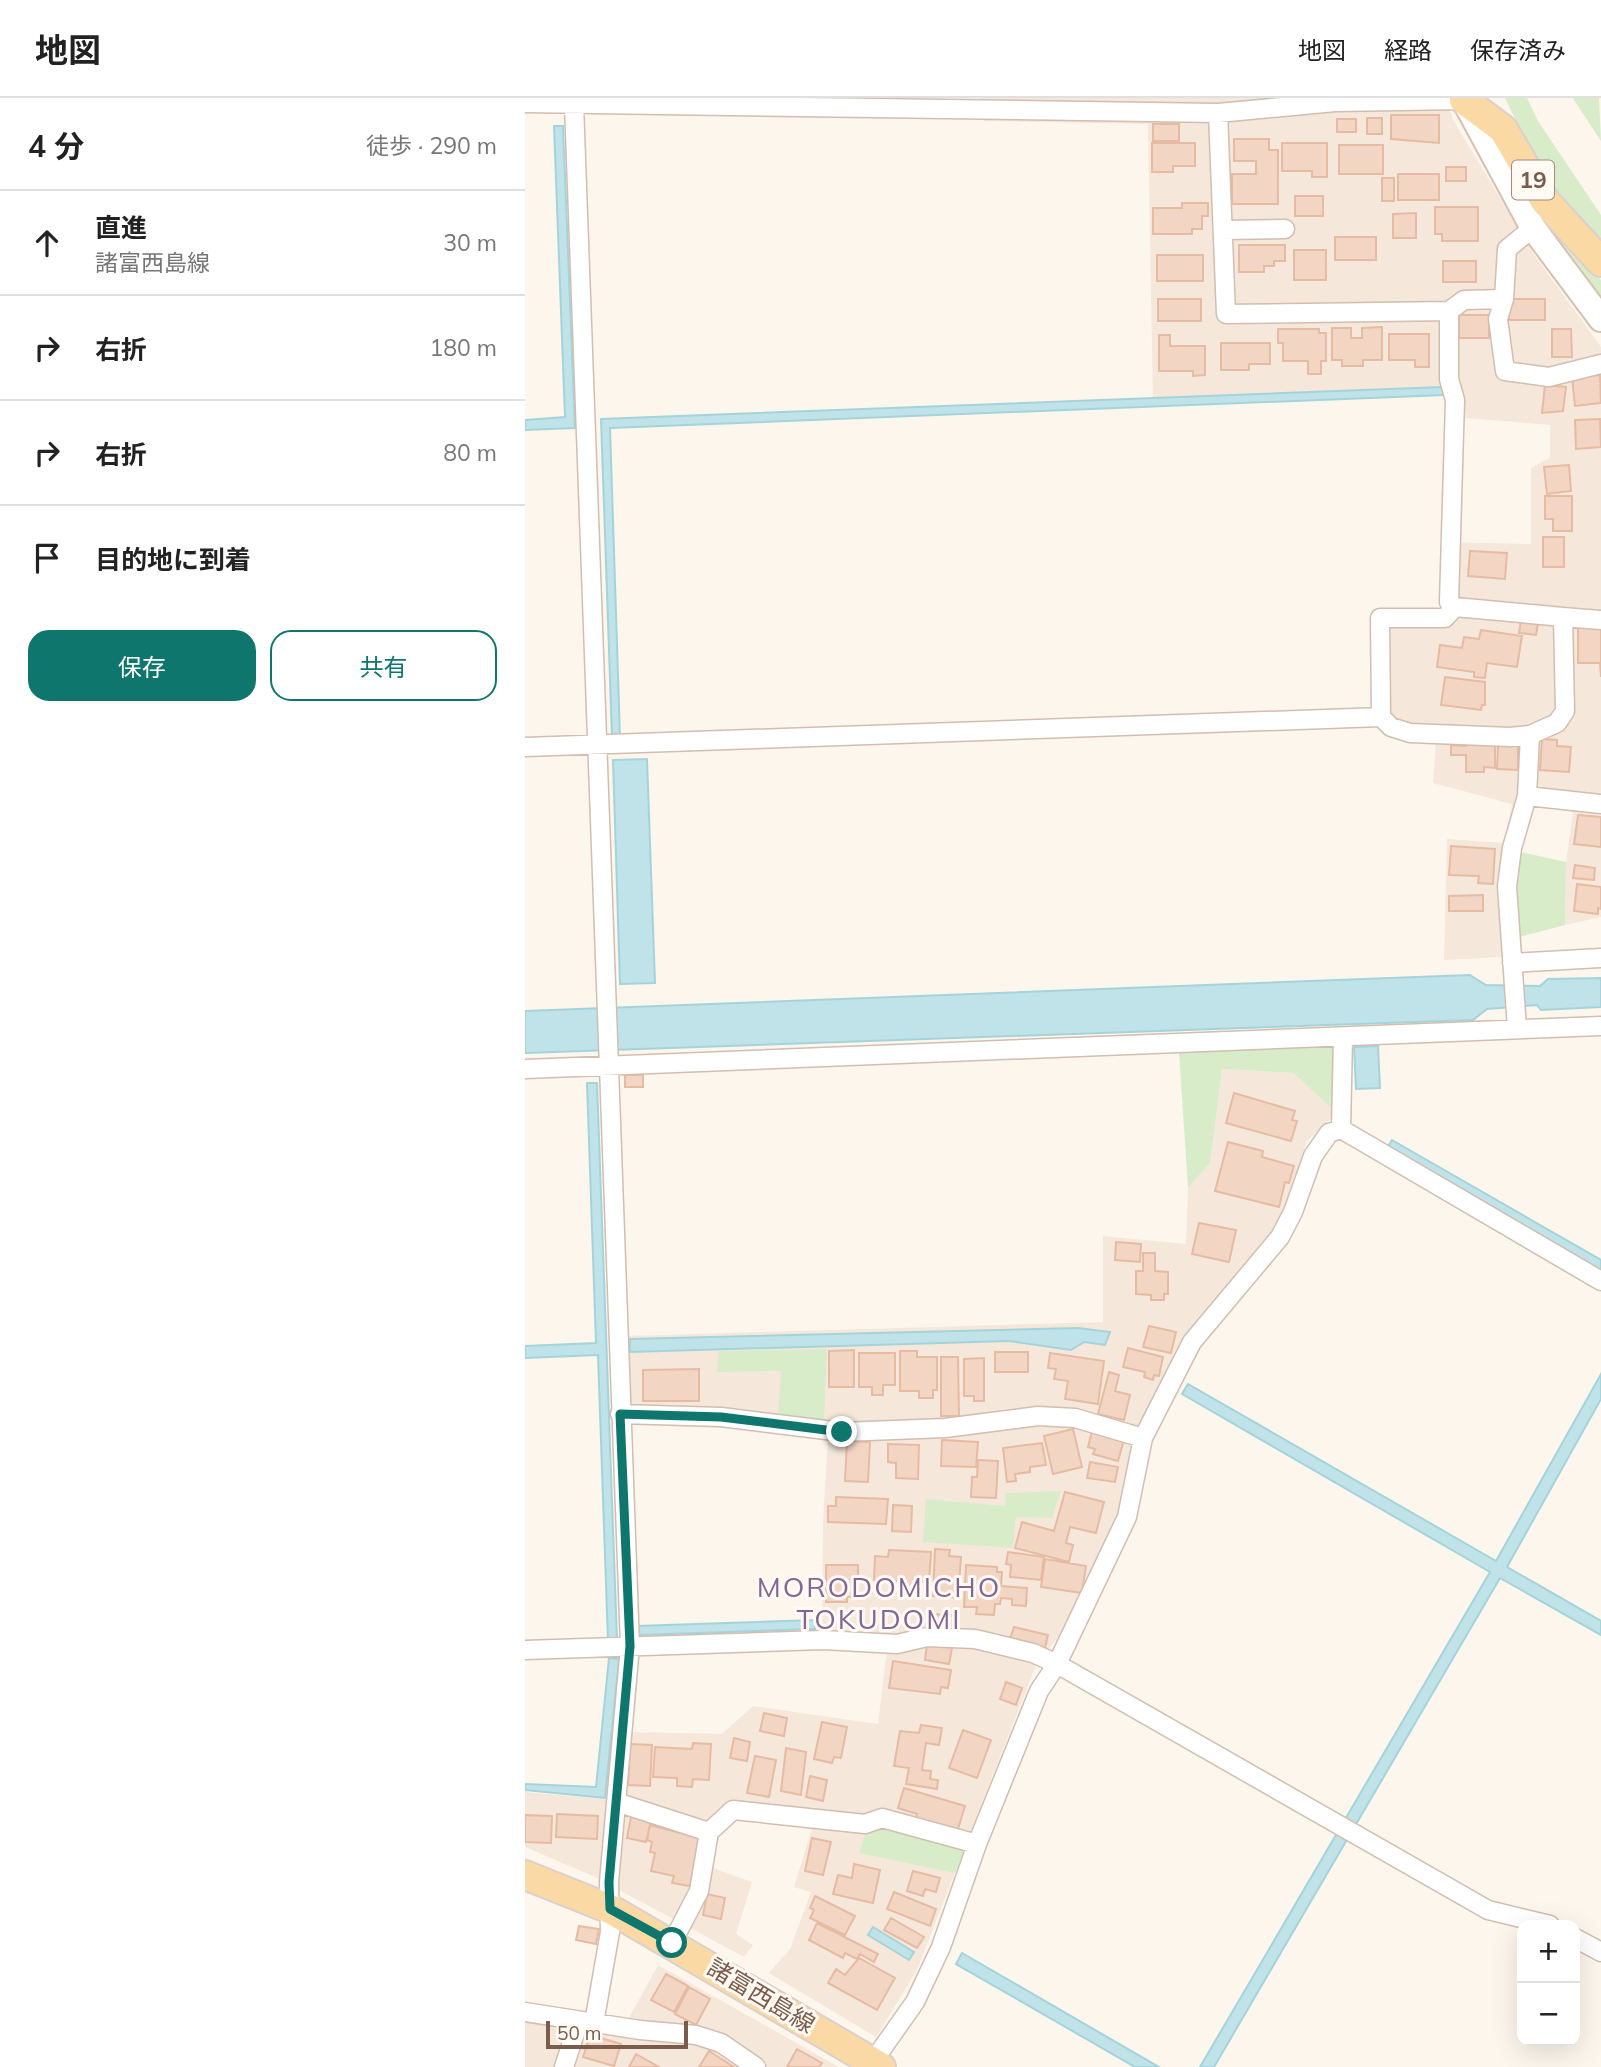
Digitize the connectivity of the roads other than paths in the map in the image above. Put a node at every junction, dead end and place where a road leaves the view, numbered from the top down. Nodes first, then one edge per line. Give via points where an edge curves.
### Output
1 (1464, 99) edge
2 (782, 102) edge
3 (525, 103) edge
4 (574, 104) junction
5 (1044, 104) edge
6 (1094, 104) edge
7 (1219, 113) junction
8 (1533, 228) junction
9 (1285, 229) dead end
10 (1223, 230) junction
11 (1601, 261) edge
12 (1504, 299) junction
13 (1449, 311) junction
14 (1601, 319) edge
15 (1601, 364) edge
16 (1455, 607) junction
17 (1563, 617) junction
18 (1601, 620) edge
19 (1381, 717) junction
20 (1530, 736) junction
21 (597, 745) junction
22 (525, 747) edge
23 (1527, 796) junction
24 (1601, 804) edge
25 (1601, 958) edge
26 (1512, 967) junction
27 (1517, 1022) junction
28 (1601, 1026) edge
29 (1343, 1038) junction
30 (610, 1060) junction
31 (525, 1069) edge
32 (1341, 1129) junction
33 (1601, 1281) edge
34 (620, 1414) junction
35 (1143, 1438) junction
36 (630, 1646) junction
37 (525, 1650) edge
38 (1057, 1664) junction
39 (616, 1802) junction
40 (709, 1832) junction
41 (977, 1844) junction
42 (525, 1875) edge
43 (610, 1909) junction
44 (1530, 1920) edge
45 (1580, 1941) edge
46 (672, 1943) junction
47 (1601, 1952) edge
48 (525, 2012) edge
49 (586, 2022) junction
50 (875, 2065) edge
51 (564, 2067) edge
52 (756, 2067) edge

1 - 7 street via 1335,102
1 - 8 main road
1 - 11 main road, 19 via 1503,130 1545,201
2 - 4 street
2 - 5 street
3 - 4 street
4 - 21 street
5 - 6 street
6 - 7 street
7 - 10 street
8 - 12 street via 1507,250
8 - 14 main road
9 - 10 street
10 - 13 street via 1226,314
12 - 13 street via 1464,300
12 - 15 street via 1499,319 1505,371 1549,377
13 - 16 street via 1449,379 1455,400 1449,602
16 - 17 street
16 - 19 street via 1445,618 1380,618
17 - 18 street
17 - 20 street via 1565,711 1557,723
19 - 20 street via 1391,727 1410,733
19 - 21 street
20 - 23 street
21 - 22 street
21 - 30 street
23 - 24 street
23 - 26 street via 1507,886
25 - 26 street
26 - 27 street
27 - 28 street
27 - 29 street
29 - 30 street
29 - 32 street
30 - 31 street
30 - 34 street
32 - 33 street
32 - 35 street via 1329,1133 1313,1157 1280,1237 1192,1342
34 - 35 street via 721,1417 842,1432 944,1428 1038,1416 1075,1418
34 - 36 street
35 - 38 street via 1127,1517
36 - 37 street
36 - 38 street via 975,1639 1033,1653
36 - 39 street
38 - 41 street via 1039,1691
38 - 44 street via 1489,1910
39 - 40 street
39 - 43 street
40 - 41 street via 733,1810 865,1824 882,1818
40 - 46 street via 699,1891
41 - 50 street via 941,1947
42 - 43 main road, 諸富西島線
43 - 46 main road, 諸富西島線
43 - 49 street via 610,1932
45 - 47 street
46 - 50 main road, 諸富西島線
48 - 49 street
49 - 51 street
49 - 52 street via 696,2035 721,2043

